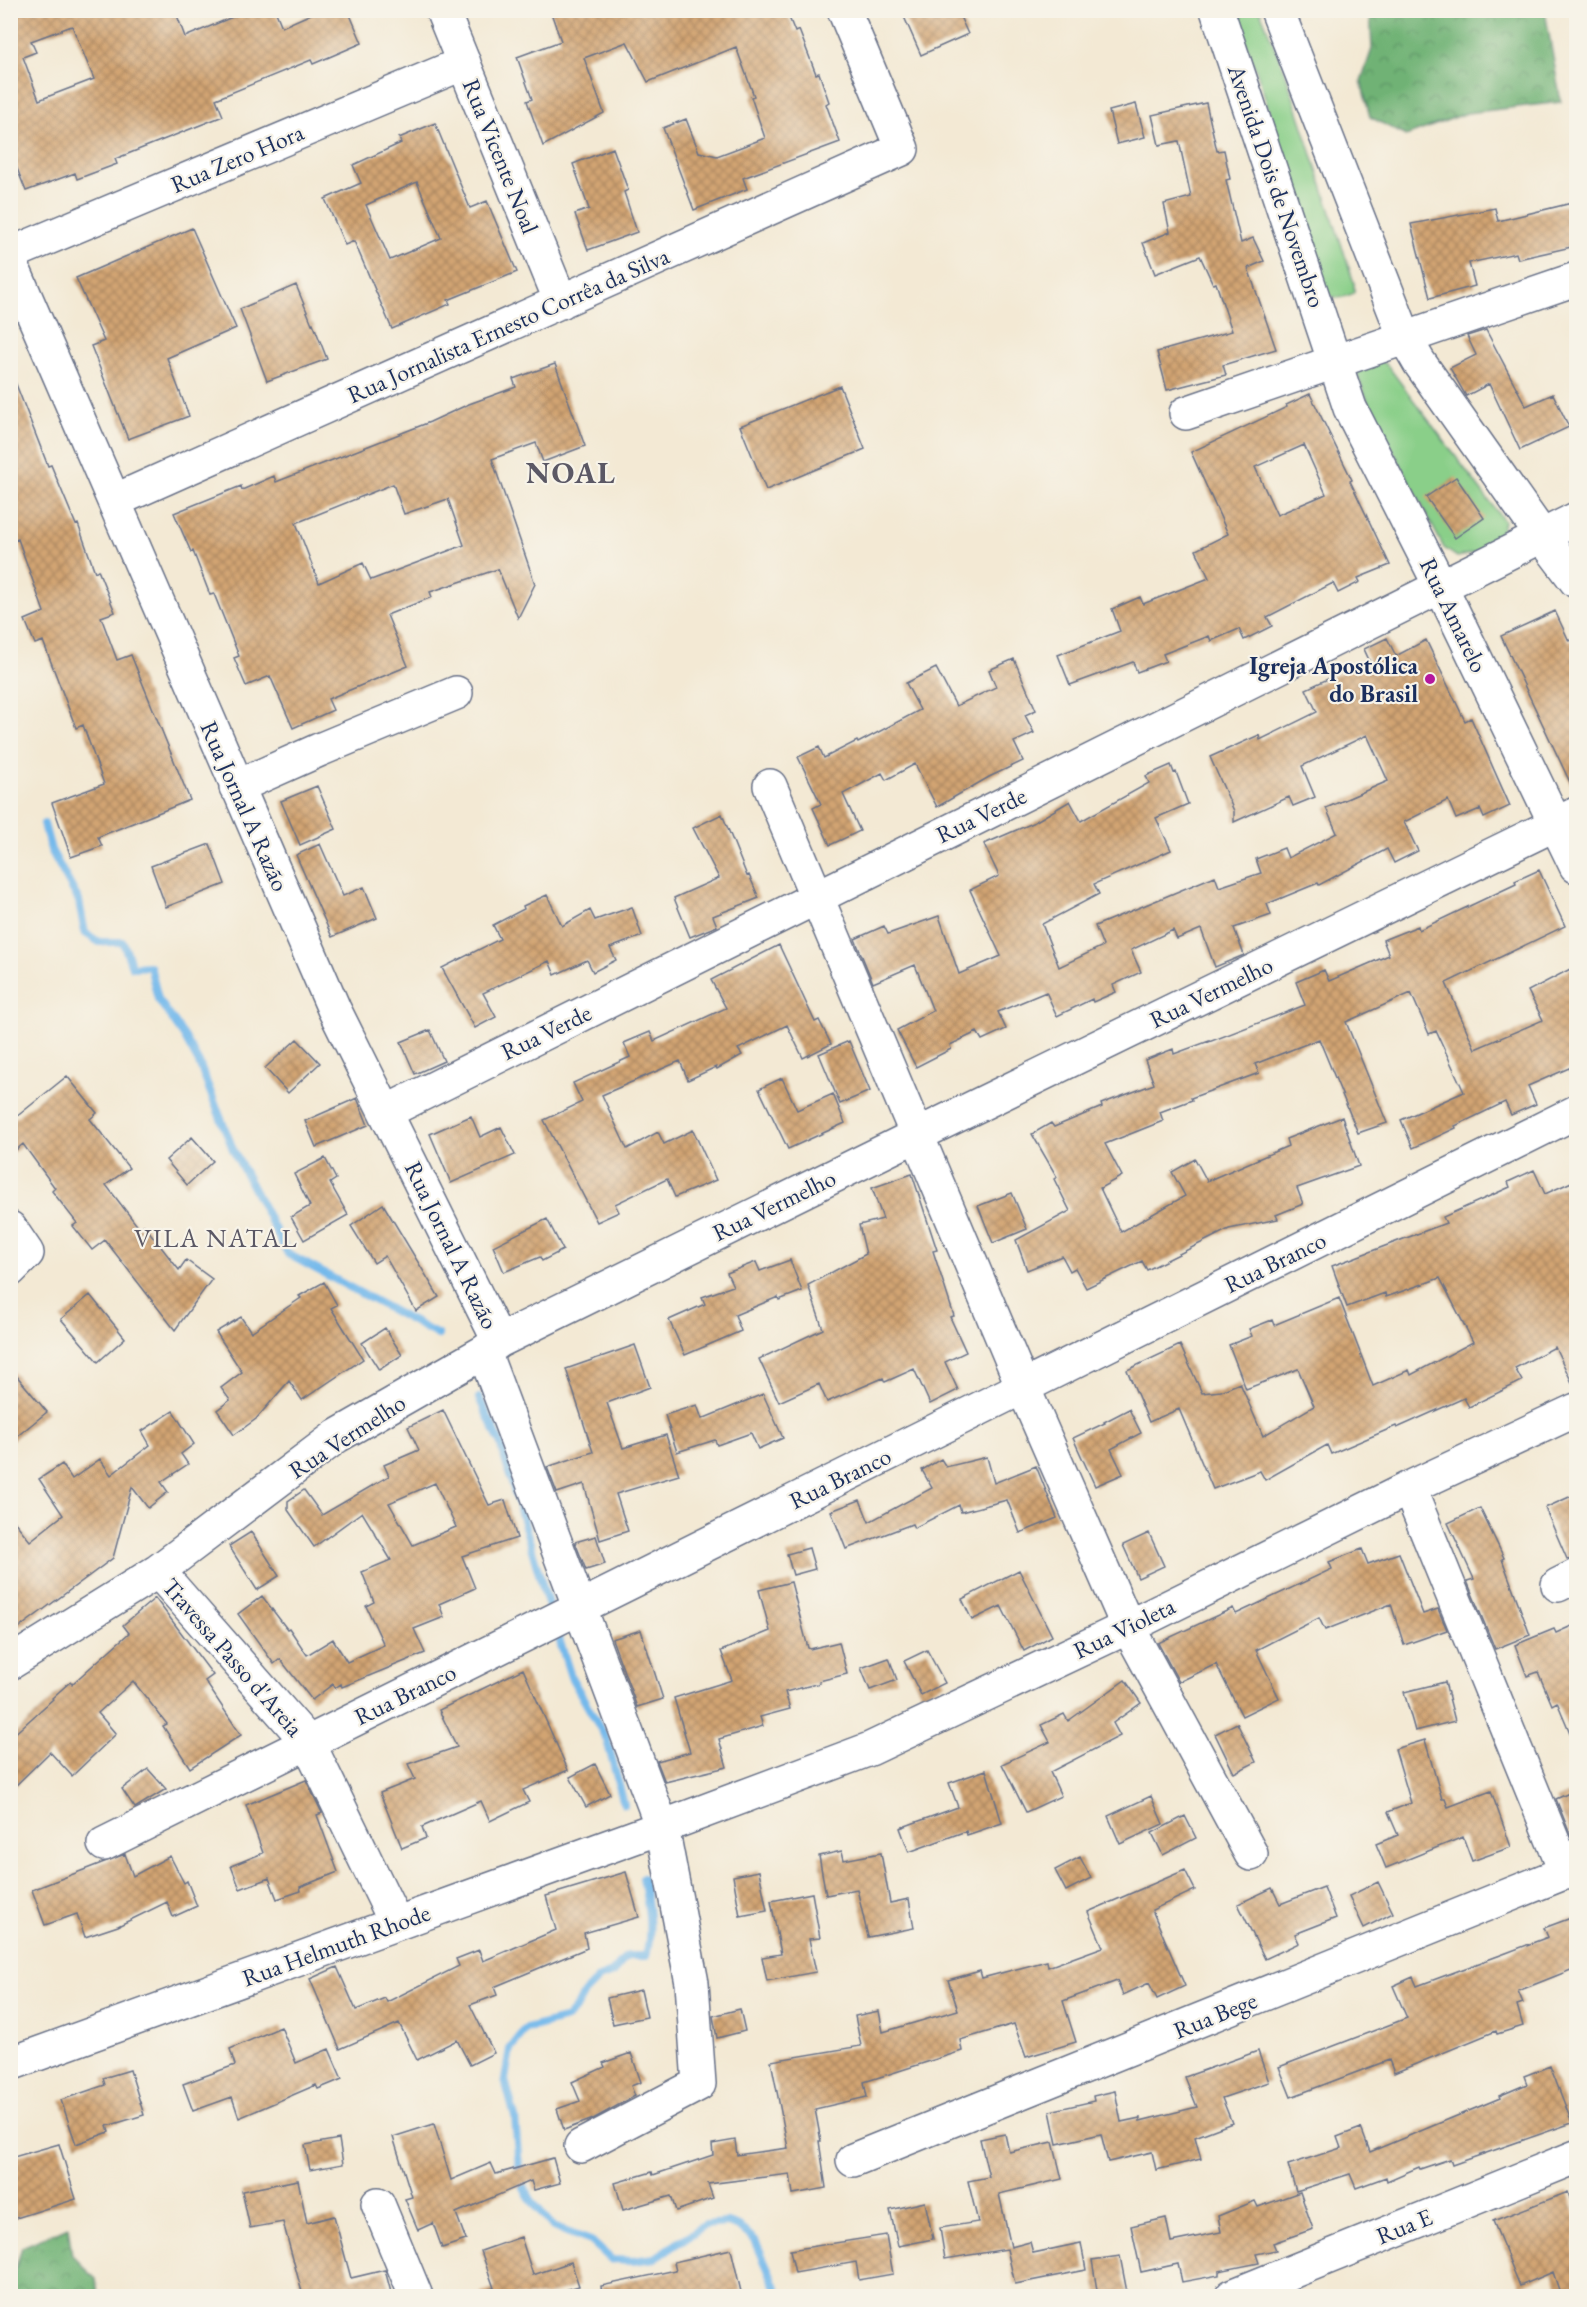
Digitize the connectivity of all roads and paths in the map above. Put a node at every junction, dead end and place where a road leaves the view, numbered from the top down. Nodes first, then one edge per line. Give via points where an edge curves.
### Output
1 (442, 10) edge
2 (844, 10) edge
3 (1217, 10) edge
4 (1277, 10) edge
5 (464, 63) junction
6 (10, 254) edge
7 (10, 261) edge
8 (1576, 279) edge
9 (561, 302) junction
10 (1405, 338) junction
11 (1336, 362) junction
12 (1186, 413) dead end
13 (114, 501) junction
14 (1576, 519) edge
15 (1542, 536) junction
16 (1576, 581) edge
17 (1441, 587) junction
18 (456, 693) dead end
19 (770, 786) dead end
20 (236, 787) junction
21 (1566, 819) edge
22 (1576, 866) edge
23 (817, 897) junction
24 (386, 1112) junction
25 (1576, 1112) edge
26 (917, 1135) junction
27 (10, 1227) edge
28 (10, 1270) edge
29 (492, 1347) junction
30 (1023, 1387) junction
31 (1576, 1410) edge
32 (1409, 1488) junction
33 (158, 1571) junction
34 (580, 1607) junction
35 (1128, 1627) junction
36 (10, 1663) edge
37 (308, 1742) junction
38 (662, 1827) junction
39 (104, 1844) dead end
40 (1251, 1854) dead end
41 (1571, 1871) edge
42 (396, 1923) junction
43 (10, 2064) edge
44 (581, 2146) dead end
45 (1576, 2157) edge
46 (853, 2160) dead end
47 (378, 2204) dead end
48 (416, 2296) edge
49 (1232, 2296) edge

1 - 5 street, Rua Vicente Noal
2 - 9 street, Rua Jornalista Ernesto Corrêa da Silva via 902,149
3 - 11 street, Avenida Dois de Novembro
4 - 10 street
5 - 6 street, Rua Zero Hora
5 - 9 street, Rua Vicente Noal
7 - 13 street, Rua Jornal A Razão
8 - 10 street
9 - 13 street, Rua Jornalista Ernesto Corrêa da Silva
10 - 11 street
10 - 15 street
11 - 12 street
11 - 17 street, Rua Amarelo via 1350,408
13 - 20 street, Rua Jornal A Razão
14 - 15 street, Rua Verde
15 - 16 street
15 - 17 street, Rua Verde
17 - 21 street, Rua Amarelo
17 - 23 street, Rua Verde
18 - 20 street
19 - 23 street
20 - 24 street, Rua Jornal A Razão via 334,1009
21 - 22 street, Rua Amarelo
21 - 26 street, Rua Vermelho
23 - 24 street, Rua Verde
23 - 26 street
24 - 29 street, Rua Jornal A Razão
25 - 30 street, Rua Branco
26 - 29 street, Rua Vermelho
26 - 30 street
27 - 28 street via 27,1253
29 - 33 street, Rua Vermelho via 337,1436
29 - 34 street, Rua Jornal A Razão
30 - 34 street, Rua Branco
30 - 35 street
31 - 32 street, Rua Violeta
32 - 35 street, Rua Violeta
32 - 41 street
33 - 36 street, Rua Vermelho
33 - 37 street, Travessa Passo d'Areia
34 - 37 street, Rua Branco
34 - 38 street, Rua Jornal A Razão
35 - 38 street, Rua Violeta via 870,1749
35 - 40 street
37 - 39 street, Rua Branco
37 - 42 street, Travessa Passo d'Areia
38 - 42 street, Rua Helmuth Rhode
38 - 44 street, Rua Jornal A Razão via 692,1983 699,2084
41 - 46 street, Rua Bege
42 - 43 street, Rua Helmuth Rhode
45 - 49 street, Rua E
47 - 48 street

